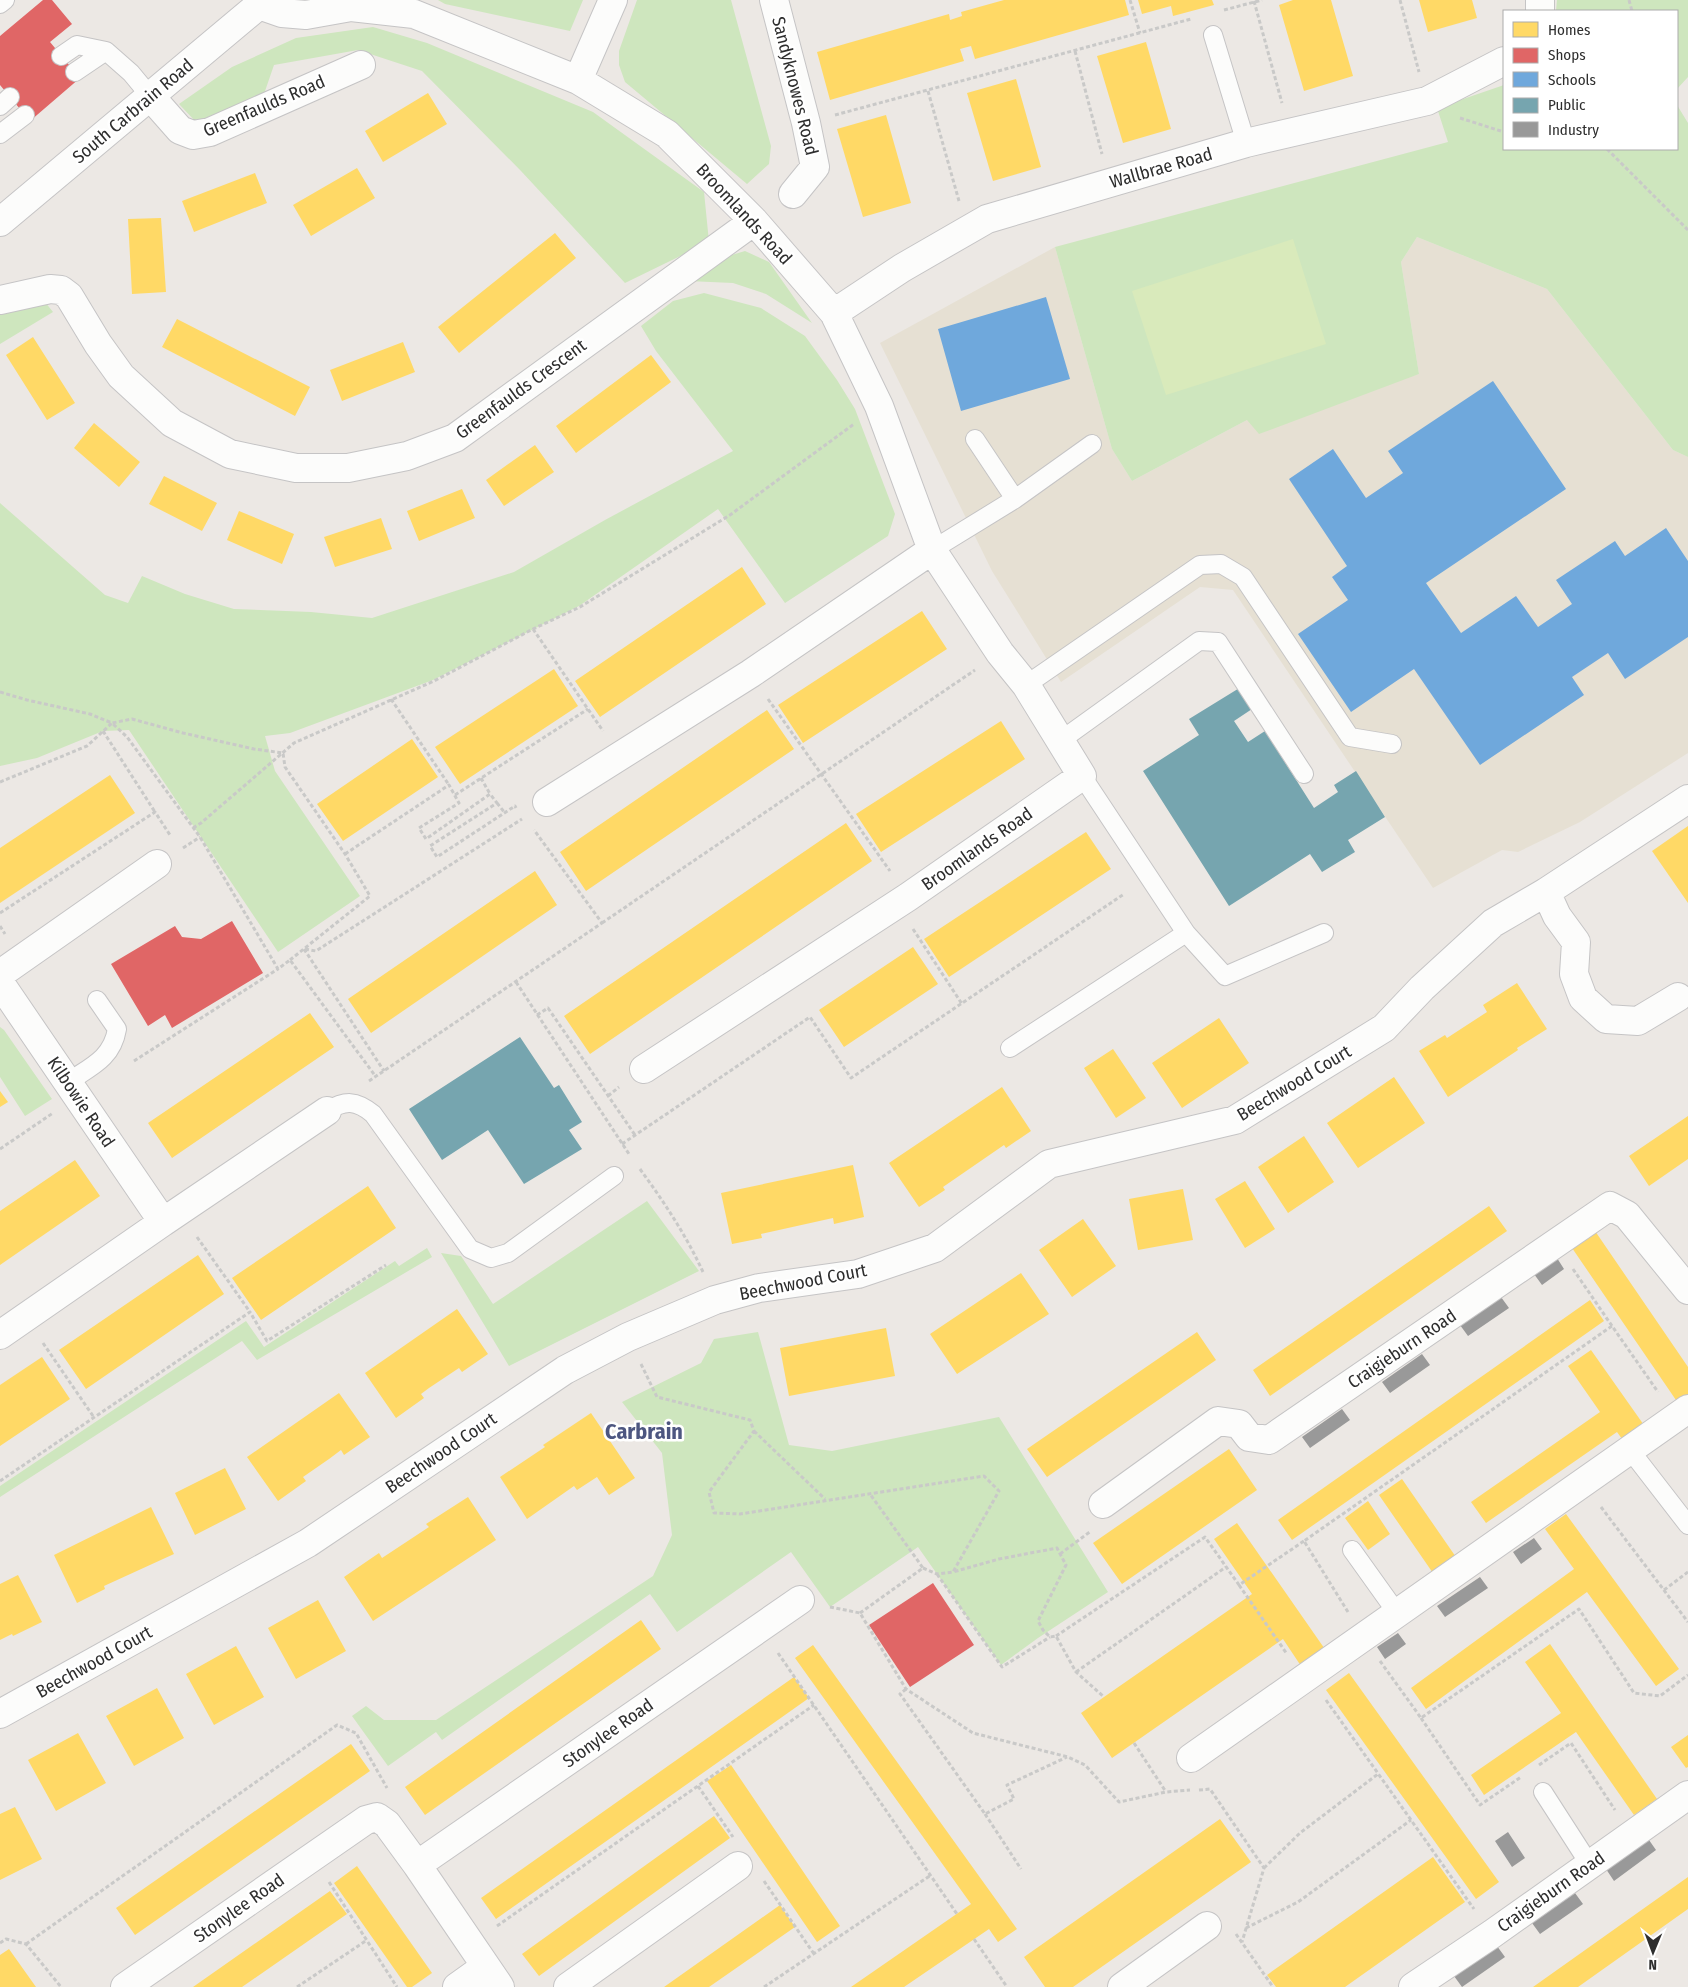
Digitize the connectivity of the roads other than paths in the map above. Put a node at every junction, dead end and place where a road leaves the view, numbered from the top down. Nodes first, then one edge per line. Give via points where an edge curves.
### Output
1 (5, 0) edge
2 (613, 0) edge
3 (774, 0) edge
4 (262, 3) edge
5 (0, 4) edge
6 (413, 7) edge
7 (1213, 36) dead end
8 (106, 51) junction
9 (61, 56) dead end
10 (1503, 62) edge
11 (361, 65) dead end
12 (76, 72) dead end
13 (578, 80) junction
14 (150, 96) junction
15 (25, 115) dead end
16 (0, 134) edge
17 (1246, 143) junction
18 (793, 194) dead end
19 (754, 221) junction
20 (0, 222) edge
21 (0, 300) edge
22 (834, 313) junction
23 (976, 439) dead end
24 (1092, 444) dead end
25 (1015, 499) junction
26 (932, 550) junction
27 (1026, 685) junction
28 (1060, 741) junction
29 (1392, 744) dead end
30 (1304, 774) dead end
31 (1082, 776) junction
32 (1688, 799) edge
33 (548, 802) dead end
34 (157, 864) dead end
35 (1546, 892) junction
36 (1324, 932) dead end
37 (1186, 933) junction
38 (0, 974) edge
39 (0, 983) edge
40 (1678, 997) dead end
41 (97, 1000) dead end
42 (1010, 1048) dead end
43 (644, 1069) dead end
44 (73, 1090) junction
45 (339, 1106) joint
46 (614, 1176) dead end
47 (170, 1216) junction
48 (1687, 1285) edge
49 (0, 1335) edge
50 (1682, 1413) edge
51 (1630, 1450) junction
52 (1103, 1504) road end
53 (1688, 1525) edge
54 (1352, 1550) dead end
55 (800, 1600) road end
56 (1397, 1613) junction
57 (0, 1714) edge
58 (1191, 1758) dead end
59 (1543, 1792) dead end
60 (1688, 1796) edge
61 (417, 1865) junction
62 (1590, 1865) junction
63 (738, 1866) dead end
64 (1220, 1927) road end
65 (493, 1977) edge
66 (125, 1987) edge
67 (457, 1987) edge
68 (568, 1987) edge
69 (1122, 1987) edge
70 (1414, 1987) edge

1 - 5 lane
2 - 13 street
3 - 18 street, Sandyknowes Road via 815,167
4 - 6 street, Broomlands Road via 282,13 306,15 351,7
4 - 14 street, South Carbrain Road
6 - 13 street, Broomlands Road
7 - 17 lane
8 - 9 lane via 78,45
8 - 12 lane
8 - 14 lane
10 - 17 street, Wallbrae Road via 1427,101
11 - 14 street, Greenfaulds Road via 210,132 193,135 180,130
13 - 19 street, Broomlands Road via 667,134
14 - 20 street, South Carbrain Road
15 - 16 lane
17 - 22 street, Wallbrae Road via 987,219 902,268
19 - 21 street, Greenfaulds Crescent via 455,438 407,456 348,468 296,468 230,454 172,423 122,376 69,296 61,290 50,289
19 - 22 street, Broomlands Road
22 - 26 street, Broomlands Road via 879,406
23 - 25 lane
24 - 25 lane
25 - 26 lane
26 - 27 street, Broomlands Road via 1000,653
26 - 33 street via 750,674
27 - 28 street, Broomlands Road
27 - 29 lane via 1200,565 1221,564 1243,577 1350,737
28 - 30 lane via 1199,641 1218,642
28 - 31 street, Broomlands Road
31 - 37 lane
31 - 43 street, Broomlands Road via 902,900
32 - 35 street, Beechwood Court
34 - 38 street
35 - 40 street via 1557,916 1576,942 1574,974 1583,998 1606,1019 1638,1021
35 - 57 street, Beechwood Court via 1493,923 1384,1028 1235,1120 1049,1164 935,1248 858,1274 759,1288 716,1300 628,1336 565,1370 308,1543
36 - 37 lane via 1225,976
37 - 42 lane
39 - 44 street, Kilbowie Road
41 - 44 lane via 116,1029 115,1042
44 - 47 street, Kilbowie Road
45 - 46 lane via 364,1107 373,1114 470,1249 491,1258 508,1253
45 - 47 street
47 - 49 street
48 - 52 street, Craigieburn Road via 1627,1215 1610,1206 1269,1440 1249,1437 1239,1424 1218,1421
50 - 51 street
51 - 53 lane
51 - 56 street
54 - 56 lane
55 - 61 street, Stonylee Road
56 - 58 street
59 - 62 lane
60 - 62 street, Craigieburn Road
61 - 65 street
61 - 66 street, Stonylee Road via 387,1824 377,1817 366,1820
62 - 70 street, Craigieburn Road
63 - 68 street
64 - 69 street
65 - 67 street

